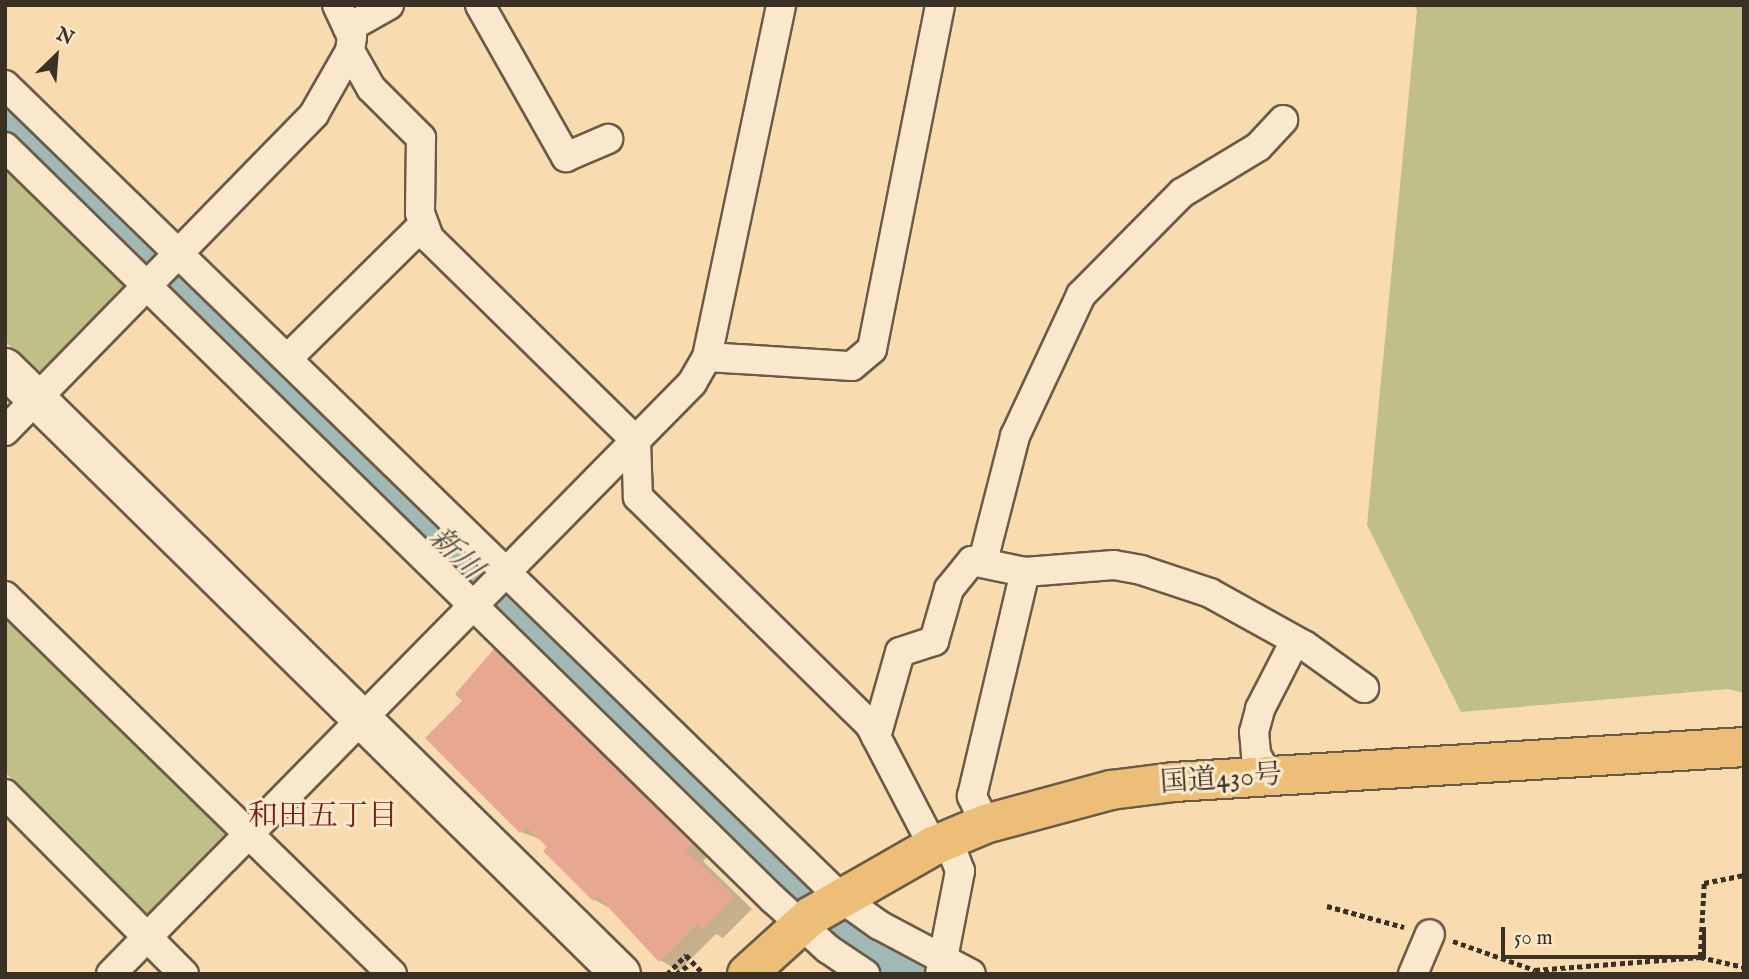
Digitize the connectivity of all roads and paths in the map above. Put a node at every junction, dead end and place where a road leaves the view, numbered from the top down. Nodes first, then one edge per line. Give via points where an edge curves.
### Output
1 (389, 5) edge
2 (480, 5) edge
3 (781, 5) edge
4 (940, 5) edge
5 (345, 28) edge
6 (5, 85) edge
7 (1283, 120) dead end
8 (608, 139) dead end
9 (5, 147) edge
10 (422, 226) junction
11 (165, 268) junction
12 (288, 358) junction
13 (707, 358) junction
14 (5, 369) edge
15 (37, 400) junction
16 (5, 431) edge
17 (636, 441) junction
18 (983, 561) junction
19 (1026, 572) junction
20 (507, 573) junction
21 (5, 596) edge
22 (479, 602) junction
23 (1295, 641) junction
24 (1364, 688) dead end
25 (362, 719) junction
26 (876, 737) junction
27 (1744, 747) edge
28 (1268, 776) junction
29 (5, 794) edge
30 (985, 824) junction
31 (249, 834) junction
32 (941, 842) junction
33 (1744, 875) edge
34 (1327, 906) dead end
35 (823, 909) junction
36 (1430, 934) junction
37 (145, 936) junction
38 (1700, 957) junction
39 (1744, 967) edge
40 (941, 968) edge
41 (695, 970) dead end
42 (111, 974) edge
43 (184, 974) edge
44 (393, 974) edge
45 (621, 974) edge
46 (667, 974) edge
47 (676, 974) edge
48 (704, 974) edge
49 (747, 974) edge
50 (865, 974) edge
51 (971, 974) edge
52 (1413, 974) edge

1 - 5 street
2 - 8 street via 566,157
3 - 13 street
4 - 13 street via 872,349 852,366
5 - 10 street via 371,88 421,138
5 - 11 street via 314,114
6 - 11 street
7 - 18 street via 1258,147 1182,193 1080,295 1014,436
9 - 11 street
10 - 12 street
10 - 17 street
11 - 12 street
11 - 15 street
11 - 22 street
12 - 20 street
13 - 17 street via 692,383
14 - 15 street
15 - 16 street
15 - 25 street
17 - 20 street
17 - 26 street via 638,496 870,725
18 - 19 street
18 - 26 street via 972,561 949,589 934,641 900,652
19 - 23 street via 1114,565 1142,570 1210,593
19 - 30 street via 972,796
20 - 22 street
20 - 35 street
21 - 31 street
22 - 25 street
22 - 35 street
23 - 24 street
23 - 28 street via 1260,709 1254,732 1256,754
25 - 31 street
25 - 45 street
26 - 32 street
27 - 28 highway, 国道430号
28 - 30 highway, 国道430号 via 1111,790
29 - 37 street
30 - 32 highway, 国道430号
31 - 37 street
31 - 44 street
32 - 35 highway, 国道430号
32 - 40 street via 960,871
33 - 38 path via 1704,883
34 - 36 path
35 - 40 street
35 - 49 highway, 国道430号
35 - 50 street
36 - 38 path via 1535,970
36 - 52 street
37 - 42 street
37 - 43 street
38 - 39 path
40 - 51 street
41 - 47 path via 687,964
46 - 48 path via 686,955

